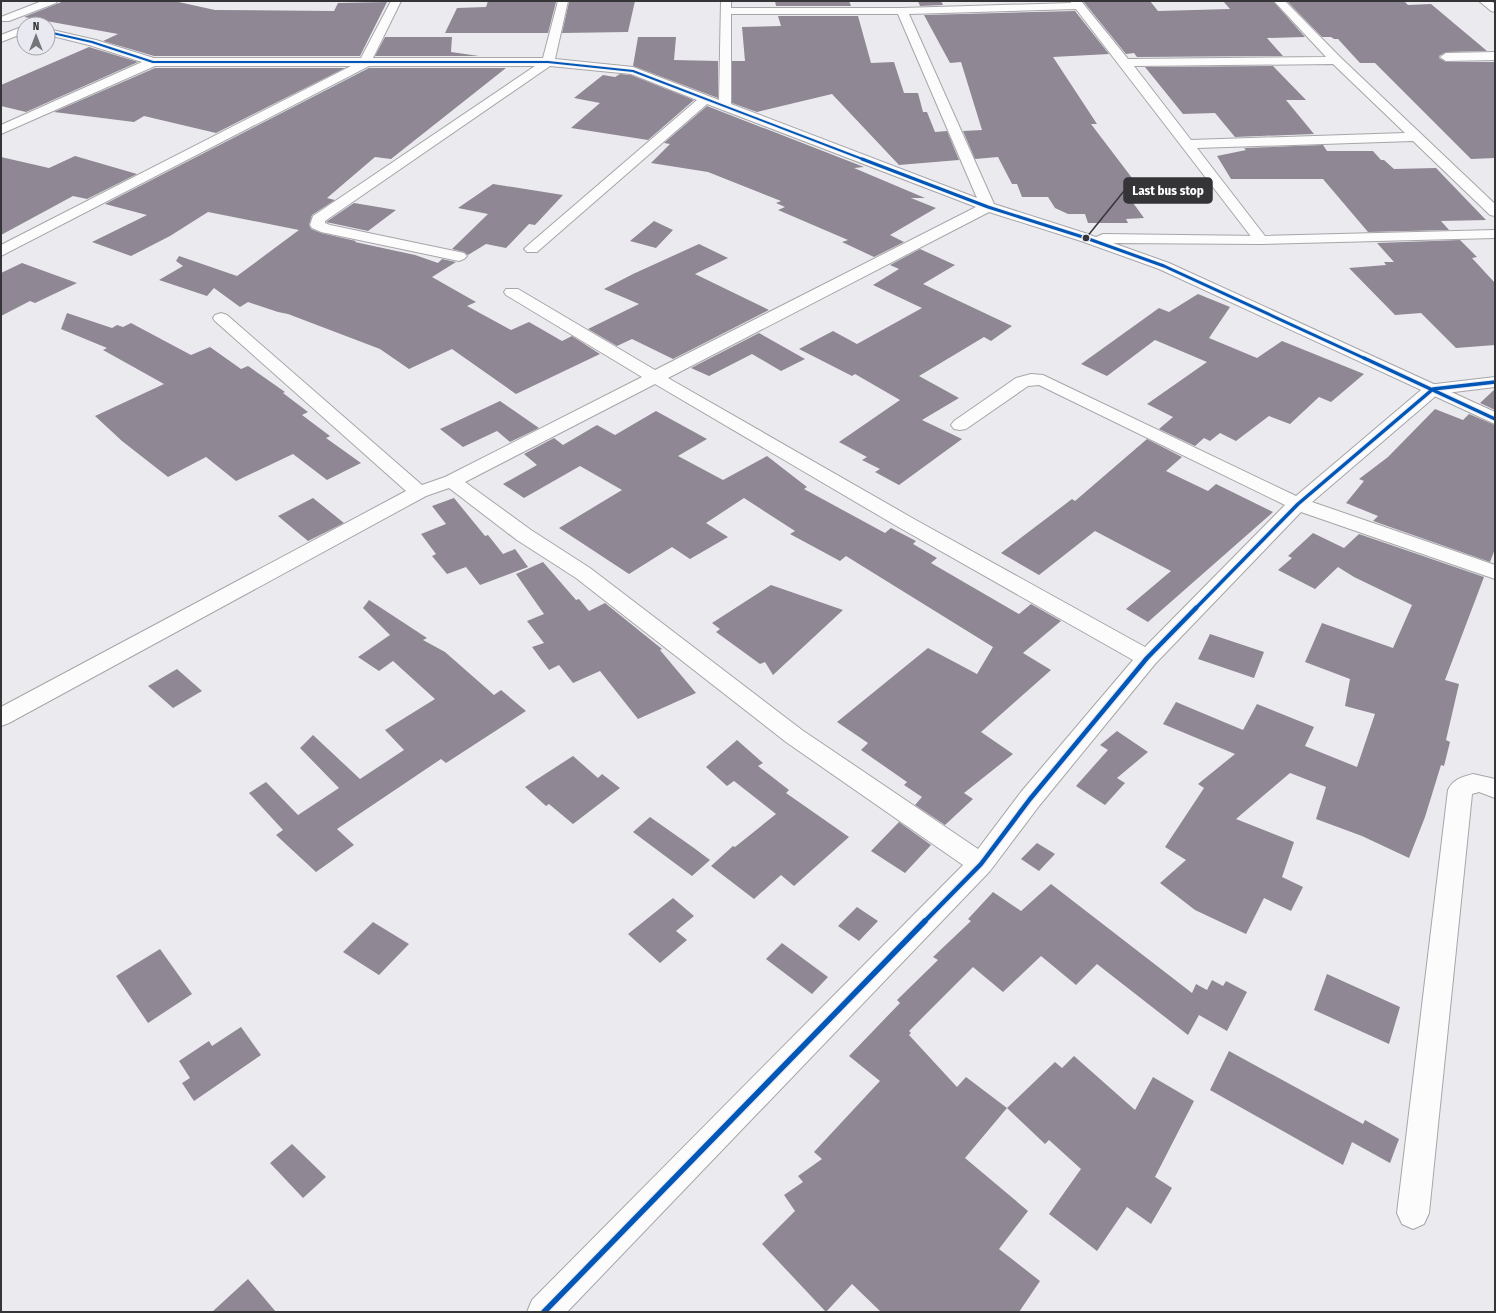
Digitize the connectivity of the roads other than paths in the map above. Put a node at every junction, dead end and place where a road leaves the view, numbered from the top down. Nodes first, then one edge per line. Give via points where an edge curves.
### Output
1 (52, 1) edge
2 (396, 1) edge
3 (563, 1) edge
4 (1278, 1) edge
5 (1484, 1) edge
6 (1077, 4) edge
7 (726, 6) edge
8 (1495, 9) edge
9 (902, 11) junction
10 (3, 19) edge
11 (16, 23) edge
12 (16, 32) edge
13 (56, 34) edge
14 (1, 39) edge
15 (1495, 56) edge
16 (1446, 57) dead end
17 (1336, 60) junction
18 (153, 62) junction
19 (548, 62) junction
20 (365, 63) junction
21 (1125, 63) junction
22 (706, 98) junction
23 (725, 104) junction
24 (1, 130) edge
25 (1416, 138) junction
26 (1186, 144) junction
27 (988, 207) junction
28 (1495, 212) edge
29 (1495, 234) edge
30 (1086, 238) junction
31 (1261, 240) junction
32 (532, 249) dead end
33 (1, 252) edge
34 (459, 256) dead end
35 (512, 292) dead end
36 (221, 318) dead end
37 (654, 378) junction
38 (1495, 382) edge
39 (1433, 389) junction
40 (1495, 419) edge
41 (960, 425) dead end
42 (452, 481) junction
43 (419, 492) junction
44 (1298, 504) junction
45 (1495, 572) edge
46 (1147, 658) junction
47 (1, 717) edge
48 (1495, 789) edge
49 (981, 864) junction
50 (1413, 1213) dead end
51 (544, 1312) edge

1 - 10 street
2 - 20 street
3 - 19 street
4 - 17 street
5 - 8 street
6 - 9 street
6 - 21 street
7 - 9 street
7 - 23 street
9 - 27 street
10 - 11 street
12 - 14 street
13 - 18 street via 92,42
15 - 16 street
17 - 21 street
17 - 25 street
18 - 20 street
18 - 24 street
19 - 20 street
19 - 22 street via 634,70
19 - 34 street via 318,219 317,225 326,229
20 - 33 street
21 - 26 street
22 - 23 street
22 - 32 street
23 - 27 street
25 - 26 street
25 - 28 street
26 - 31 street
27 - 30 street
27 - 37 street
29 - 31 street
30 - 31 street
30 - 39 street via 1164,266
35 - 37 street
36 - 43 street
37 - 42 street
37 - 46 street via 1002,578
38 - 39 street
39 - 40 street
39 - 44 street
41 - 44 street via 1022,382 1031,379 1043,380
42 - 43 street
42 - 49 street via 524,535 583,573 794,736
43 - 47 street
44 - 45 street
44 - 46 street
46 - 49 street via 1030,799
48 - 50 street via 1483,783 1469,783 1460,790
49 - 51 street

